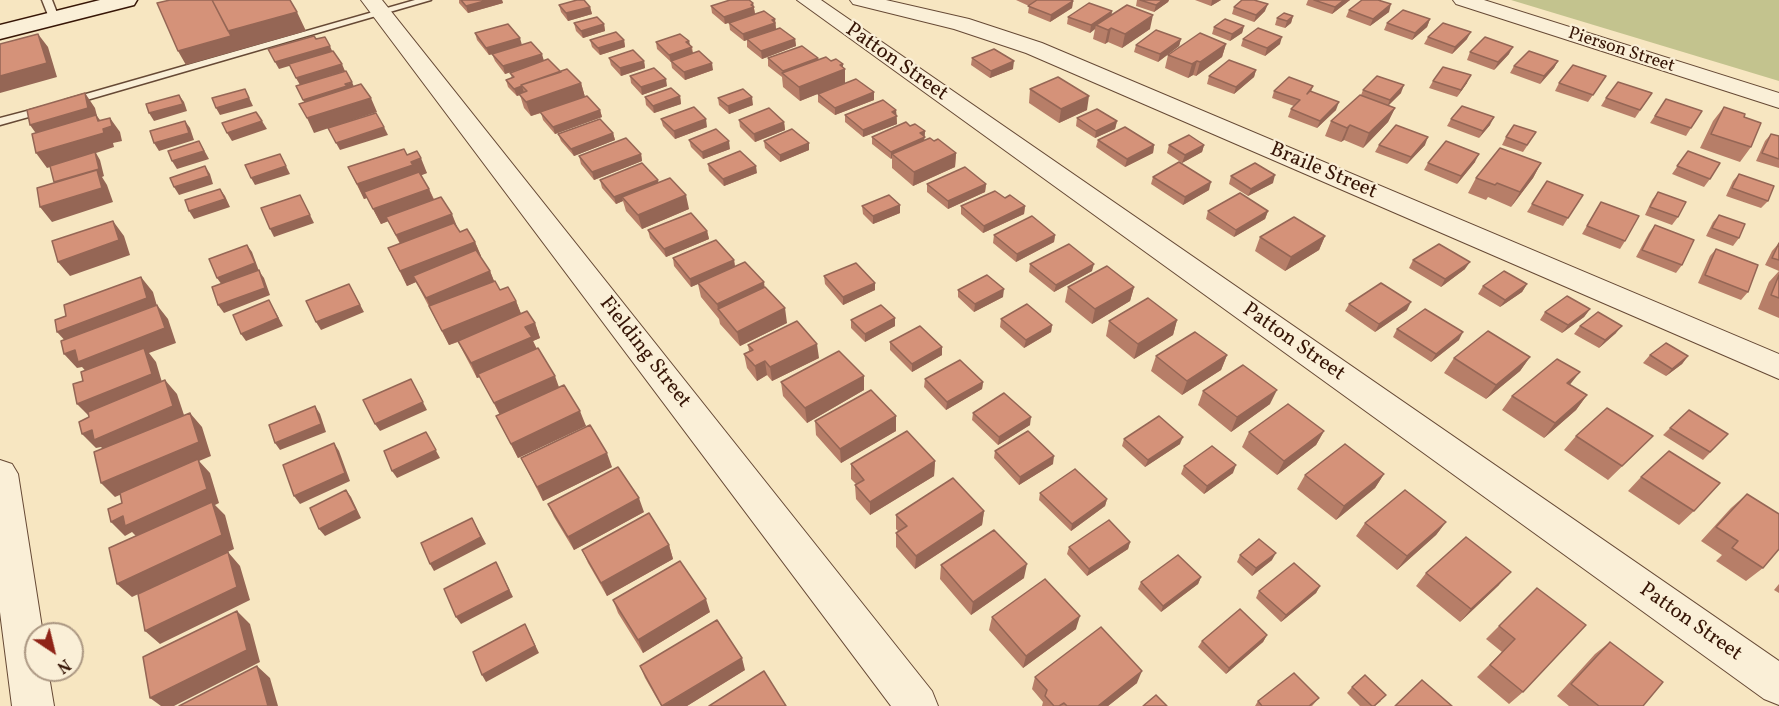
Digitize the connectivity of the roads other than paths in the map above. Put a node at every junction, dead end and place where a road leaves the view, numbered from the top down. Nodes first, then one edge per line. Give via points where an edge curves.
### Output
1 (126, 0) edge
2 (426, 0) edge
3 (807, 0) edge
4 (860, 0) edge
5 (1463, 0) edge
6 (376, 7) edge
7 (51, 9) edge
8 (0, 32) edge
9 (1779, 101) edge
10 (0, 122) edge
11 (1779, 367) edge
12 (0, 474) edge
13 (1779, 685) edge
14 (33, 706) edge
15 (917, 706) edge

1 - 7 main road
2 - 6 lane
3 - 13 street, Patton Street
4 - 11 street, Braile Street via 961,24 1034,48
5 - 9 street, Pierson Street
6 - 10 lane
6 - 15 street, Fielding Street
7 - 8 main road
12 - 14 street

